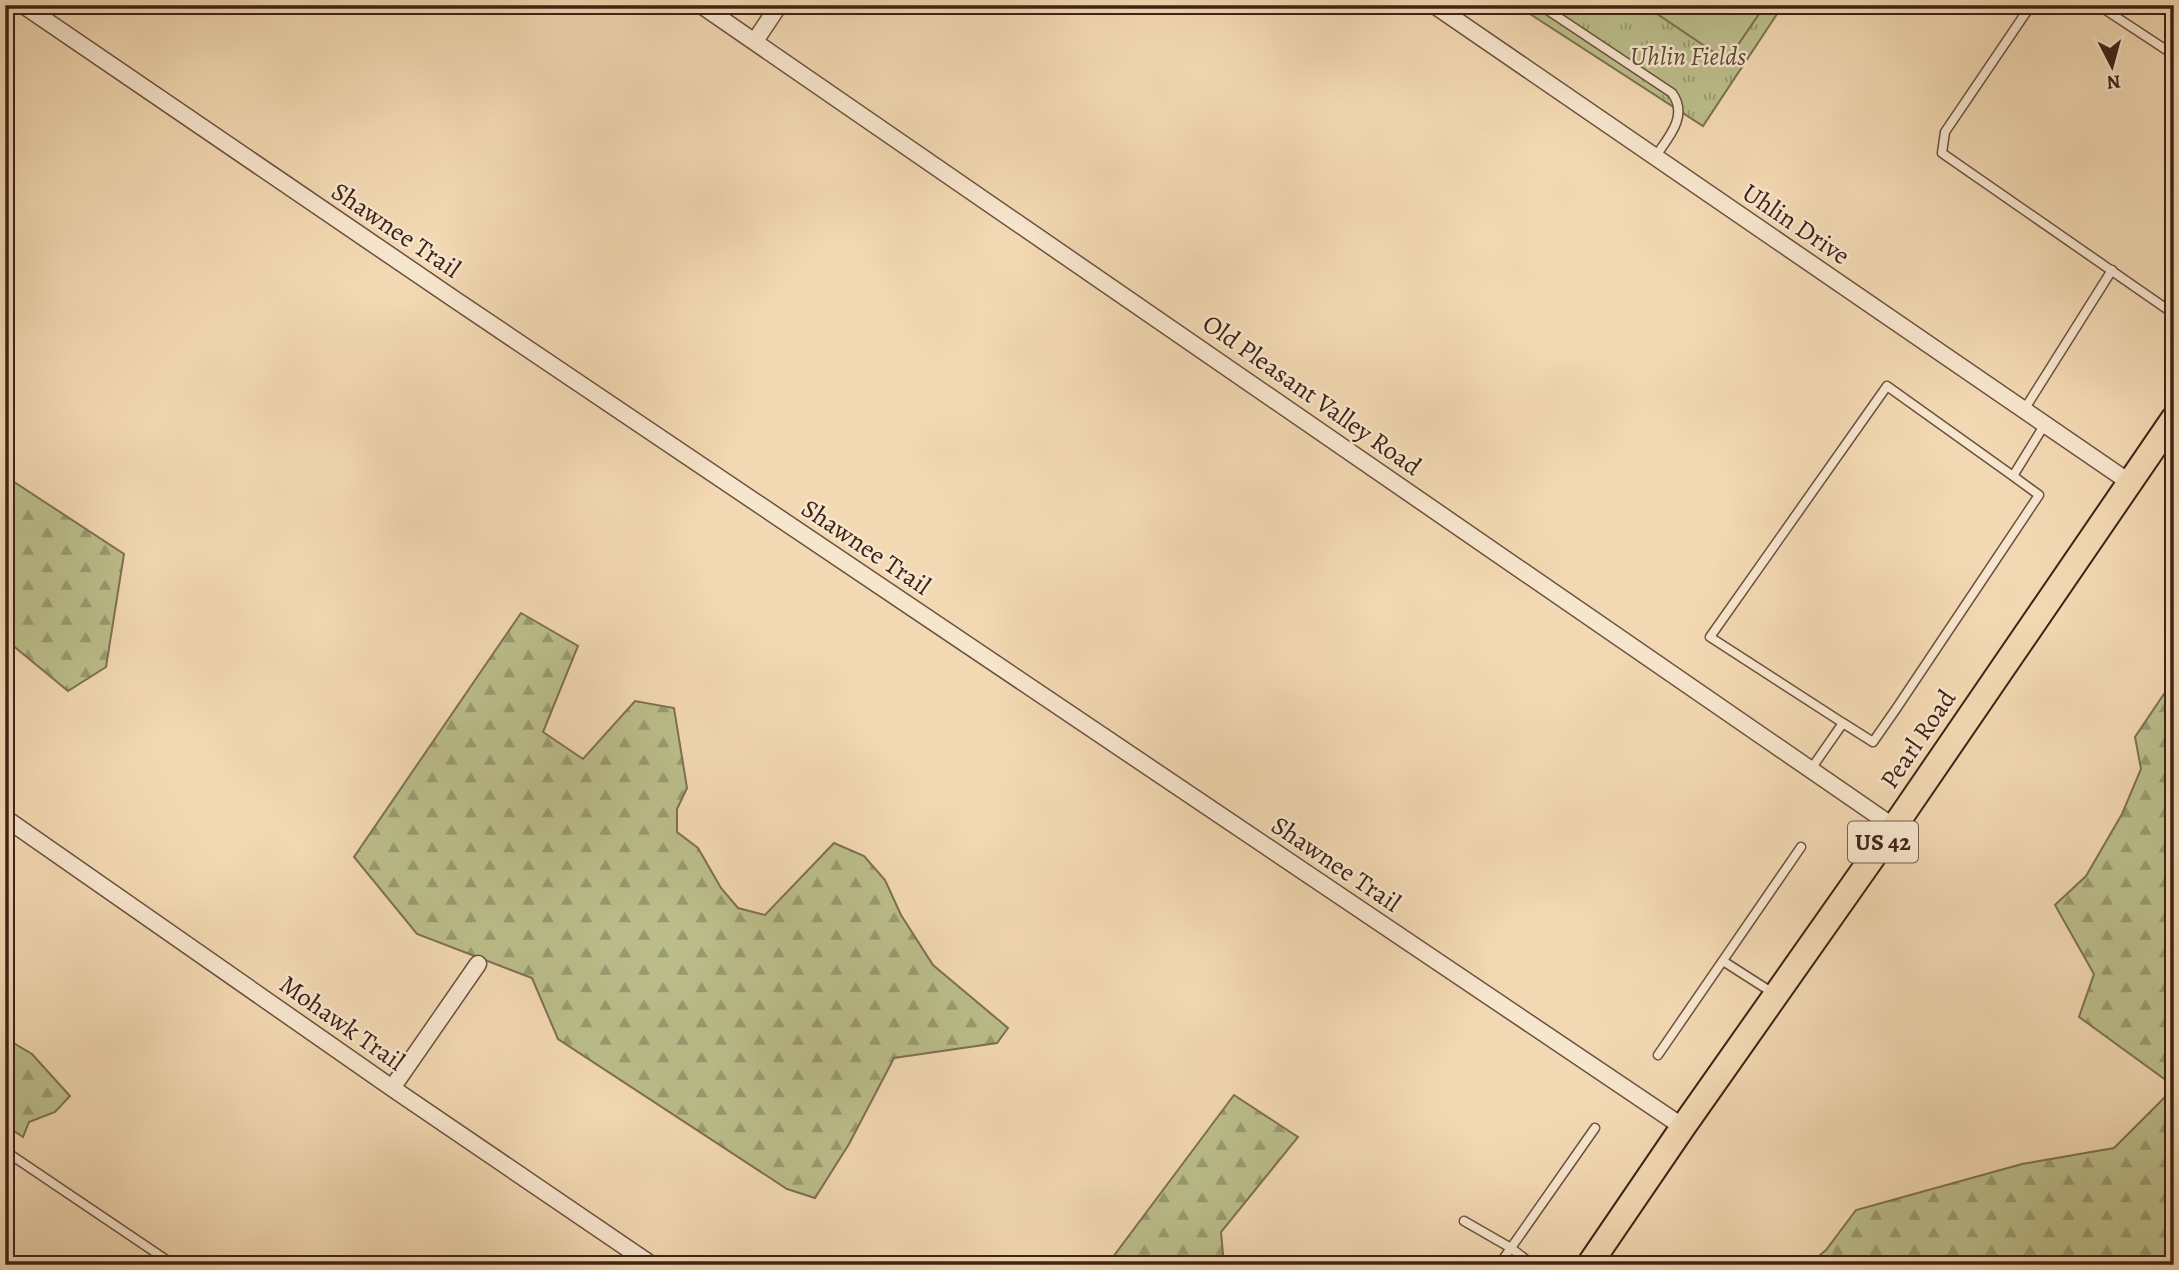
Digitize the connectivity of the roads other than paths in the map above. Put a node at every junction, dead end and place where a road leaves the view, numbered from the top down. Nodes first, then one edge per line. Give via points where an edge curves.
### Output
1 (23, 5) edge
2 (701, 5) edge
3 (779, 5) edge
4 (1434, 5) edge
5 (1540, 5) edge
6 (2031, 5) edge
7 (2098, 5) edge
8 (755, 41) junction
9 (2174, 55) edge
10 (1655, 157) junction
11 (2112, 270) junction
12 (2174, 314) edge
13 (2024, 410) junction
14 (2174, 418) edge
15 (2045, 424) junction
16 (2013, 476) junction
17 (2129, 482) junction
18 (1843, 723) junction
19 (1811, 769) junction
20 (5, 818) edge
21 (1895, 827) junction
22 (1801, 847) dead end
23 (1723, 961) junction
24 (478, 964) dead end
25 (1775, 995) junction
26 (1658, 1055) dead end
27 (392, 1088) junction
28 (1683, 1127) junction
29 (1595, 1128) dead end
30 (5, 1151) edge
31 (1464, 1221) dead end
32 (1511, 1248) junction
33 (174, 1265) edge
34 (652, 1265) edge
35 (1499, 1265) edge
36 (1533, 1265) edge
37 (1589, 1265) edge

1 - 28 street, Shawnee Trail
2 - 8 street, Old Pleasant Valley Road
3 - 8 street
4 - 10 street, Uhlin Drive
5 - 10 lane via 1672,93 1678,102 1677,124
6 - 11 lane via 1945,132 1942,153
7 - 9 lane
8 - 19 street, Old Pleasant Valley Road
10 - 13 street, Uhlin Drive
11 - 12 lane
11 - 13 lane
13 - 15 street, Uhlin Drive
14 - 17 main road, Pearl Road / US 42
15 - 16 lane
15 - 17 street, Uhlin Drive
16 - 18 lane via 2039,495 1896,709 1873,742
16 - 18 lane via 1887,386 1710,637
17 - 21 main road, Pearl Road / US 42
18 - 19 lane
19 - 21 street, Old Pleasant Valley Road
20 - 27 street, Mohawk Trail
21 - 25 main road, Pearl Road / US 42
22 - 23 lane
23 - 25 lane
23 - 26 lane
24 - 27 street
25 - 28 main road, Pearl Road / US 42
27 - 34 street, Mohawk Trail
28 - 37 main road, Pearl Road / US 42
29 - 32 lane
30 - 33 lane
31 - 32 lane
32 - 35 lane
32 - 36 lane

